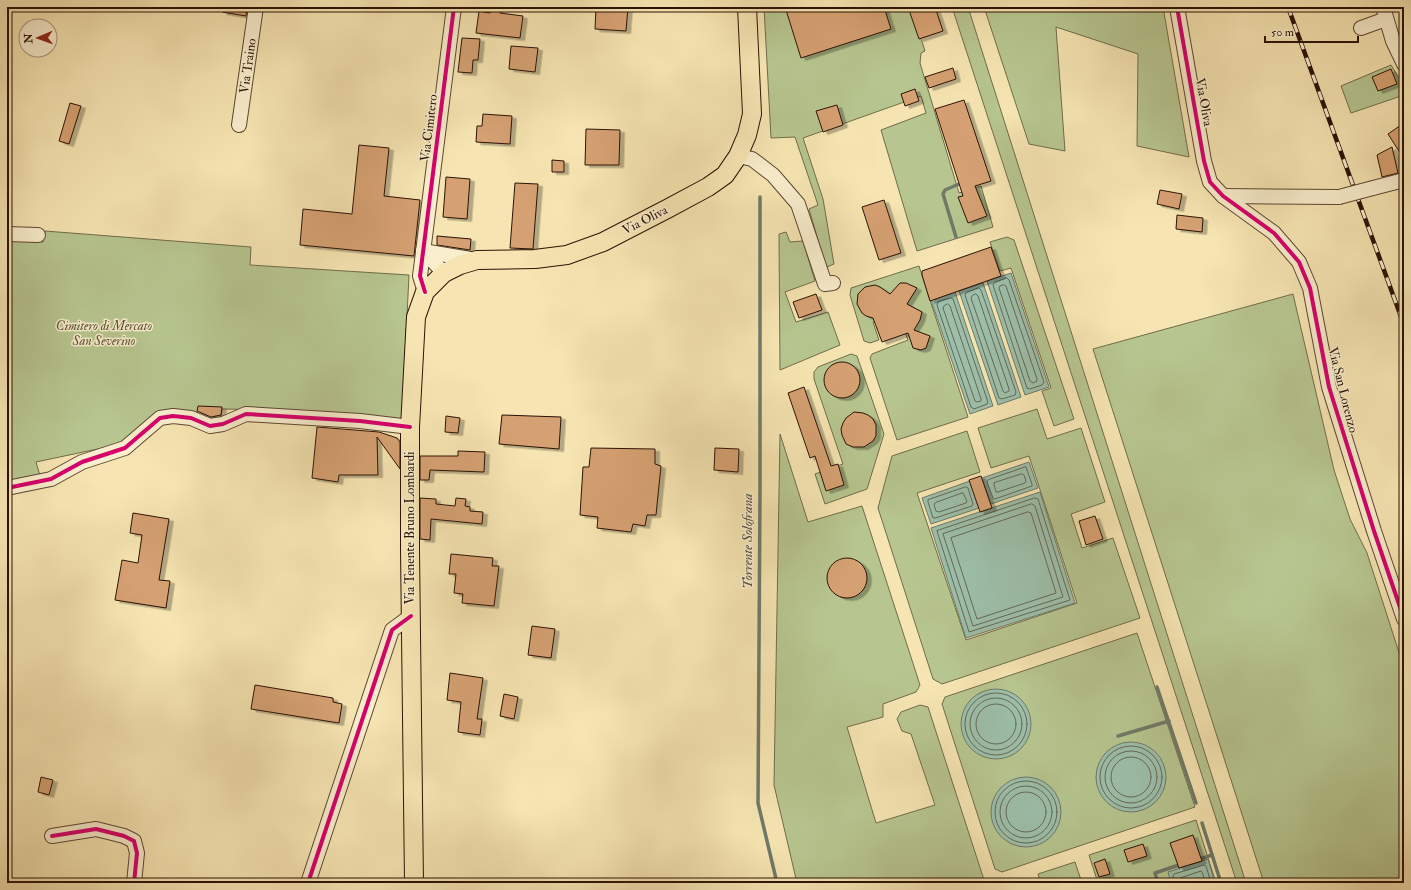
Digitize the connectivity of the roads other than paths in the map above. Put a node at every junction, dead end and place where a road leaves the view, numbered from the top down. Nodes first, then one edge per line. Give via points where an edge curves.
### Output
1 (256, 7) edge
2 (454, 7) edge
3 (747, 7) edge
4 (1177, 7) edge
5 (1384, 13) edge
6 (1361, 28) dead end
7 (1404, 64) edge
8 (239, 125) dead end
9 (738, 156) junction
10 (1404, 180) edge
11 (1223, 196) junction
12 (7, 234) edge
13 (38, 235) dead end
14 (424, 251) junction
15 (477, 260) junction
16 (444, 273) junction
17 (833, 283) dead end
18 (425, 292) junction
19 (416, 318) joint
20 (410, 427) junction
21 (7, 488) edge
22 (411, 616) junction
23 (1404, 618) edge
24 (52, 836) dead end
25 (134, 883) edge
26 (308, 883) edge
27 (414, 883) edge

1 - 8 street, Via Traino
2 - 14 street, Via Cimitero
3 - 9 main road, Via Oliva via 752,114
4 - 11 street, Via Oliva via 1204,161 1210,182
5 - 6 street
5 - 7 street
9 - 15 main road, Via Oliva via 724,175 708,187 603,242 567,254 535,259
9 - 17 street via 752,159 774,175 798,204 825,284
10 - 11 street, bridge via 1339,197
11 - 23 street, Via San Lorenzo via 1274,233 1298,262 1310,288 1329,387
12 - 13 street
14 - 15 street
14 - 16 street
14 - 18 street, Via Cimitero via 420,276
15 - 16 main road, Via Oliva
16 - 18 main road, Via Oliva
18 - 19 main road, Via Oliva
19 - 20 main road, Via Tenente Bruno Lombardi
20 - 21 street via 360,421 246,414 223,424 210,426 191,418 173,416 160,418 126,448 82,462 51,479
20 - 22 main road, Via Tenente Bruno Lombardi
22 - 26 street via 392,630
22 - 27 main road, Via Tenente Bruno Lombardi
24 - 25 street via 96,829 134,841 137,853

